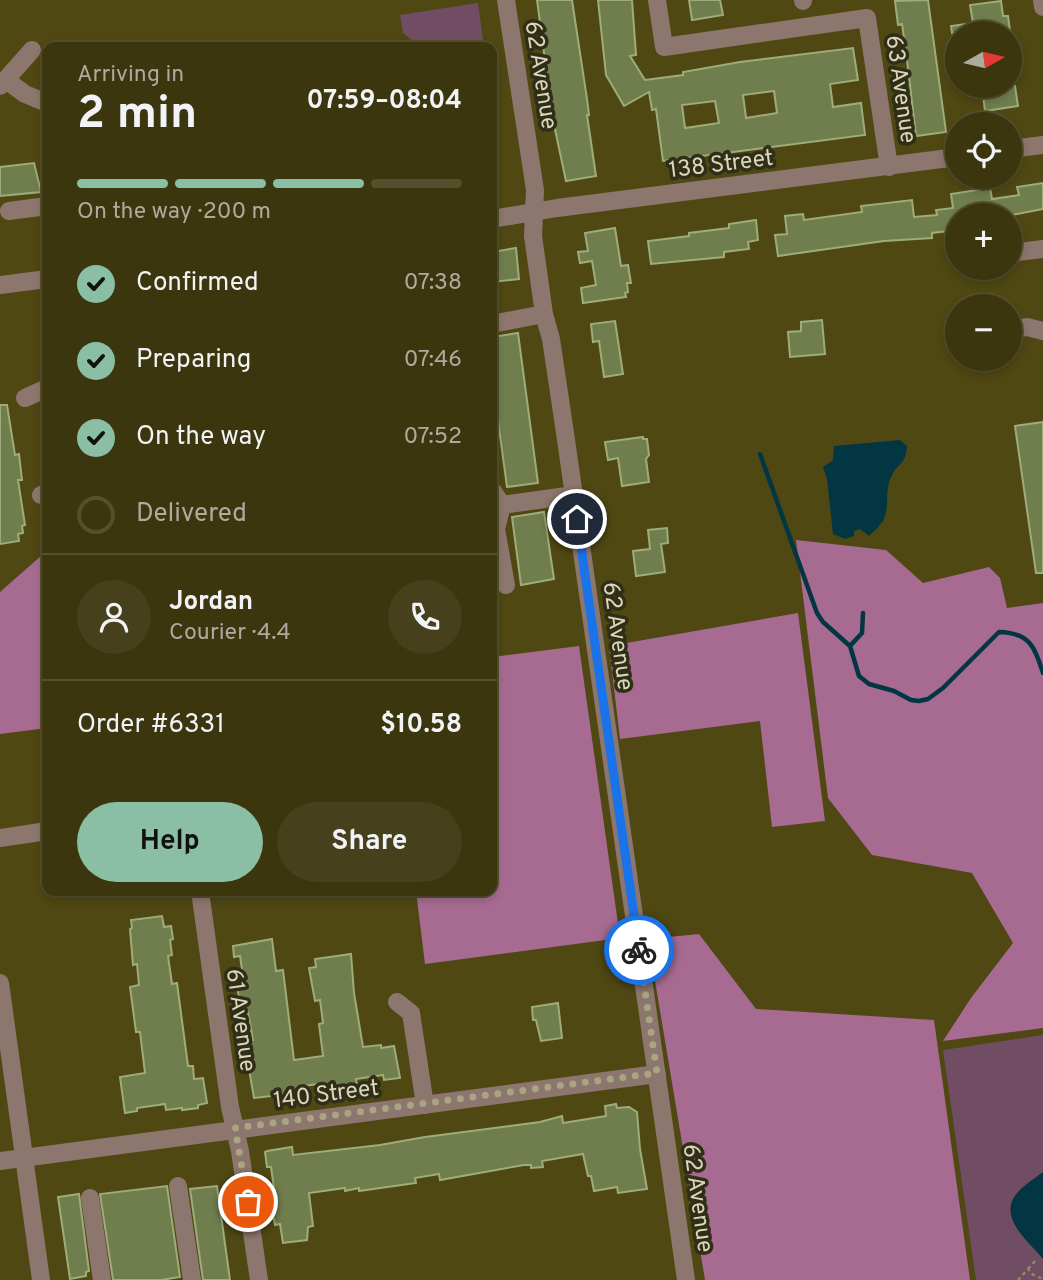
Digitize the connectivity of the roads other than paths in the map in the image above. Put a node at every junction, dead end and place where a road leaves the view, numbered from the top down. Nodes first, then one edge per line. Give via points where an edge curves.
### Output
1 (506, 0) edge
2 (657, 0) edge
3 (1042, 0) edge
4 (1043, 7) edge
5 (32, 50) dead end
6 (3, 83) edge
7 (42, 101) edge
8 (1043, 145) edge
9 (1022, 148) edge
10 (945, 159) edge
11 (889, 167) junction
12 (42, 207) edge
13 (9, 211) dead end
14 (534, 211) junction
15 (497, 218) edge
16 (1043, 249) edge
17 (1022, 252) edge
18 (42, 280) edge
19 (0, 285) edge
20 (544, 314) junction
21 (497, 323) edge
22 (1022, 328) edge
23 (1043, 331) edge
24 (42, 390) edge
25 (24, 398) dead end
26 (574, 495) junction
27 (497, 497) edge
28 (497, 547) edge
29 (506, 585) dead end
30 (42, 832) edge
31 (0, 838) edge
32 (201, 896) edge
33 (0, 983) edge
34 (397, 1002) dead end
35 (657, 1073) junction
36 (425, 1105) junction
37 (235, 1128) junction
38 (24, 1158) junction
39 (0, 1161) edge
40 (178, 1186) dead end
41 (90, 1198) dead end
42 (41, 1280) edge
43 (102, 1280) edge
44 (192, 1280) edge
45 (259, 1280) edge
46 (686, 1280) edge

1 - 14 street, 62 Avenue via 535,190
2 - 11 street, 63 Avenue via 664,47 867,18
3 - 4 street
5 - 6 street
6 - 7 street
8 - 9 street
10 - 11 street, 138 Street
11 - 14 street, 138 Street
12 - 13 street
14 - 15 street, 138 Street
14 - 20 street, 62 Avenue
16 - 17 street
18 - 19 street
20 - 21 street
20 - 26 street, 62 Avenue
22 - 23 street
24 - 25 street
26 - 27 street
26 - 35 street, 62 Avenue
28 - 29 street
30 - 31 street
32 - 37 street, 61 Avenue
33 - 38 street
34 - 36 street via 411,1013
35 - 36 street, 140 Street
35 - 46 street, 62 Avenue
36 - 37 street, 140 Street
37 - 38 street, 140 Street
37 - 45 street, 61 Avenue
38 - 39 street, 140 Street
38 - 42 street
40 - 44 street
41 - 43 street

